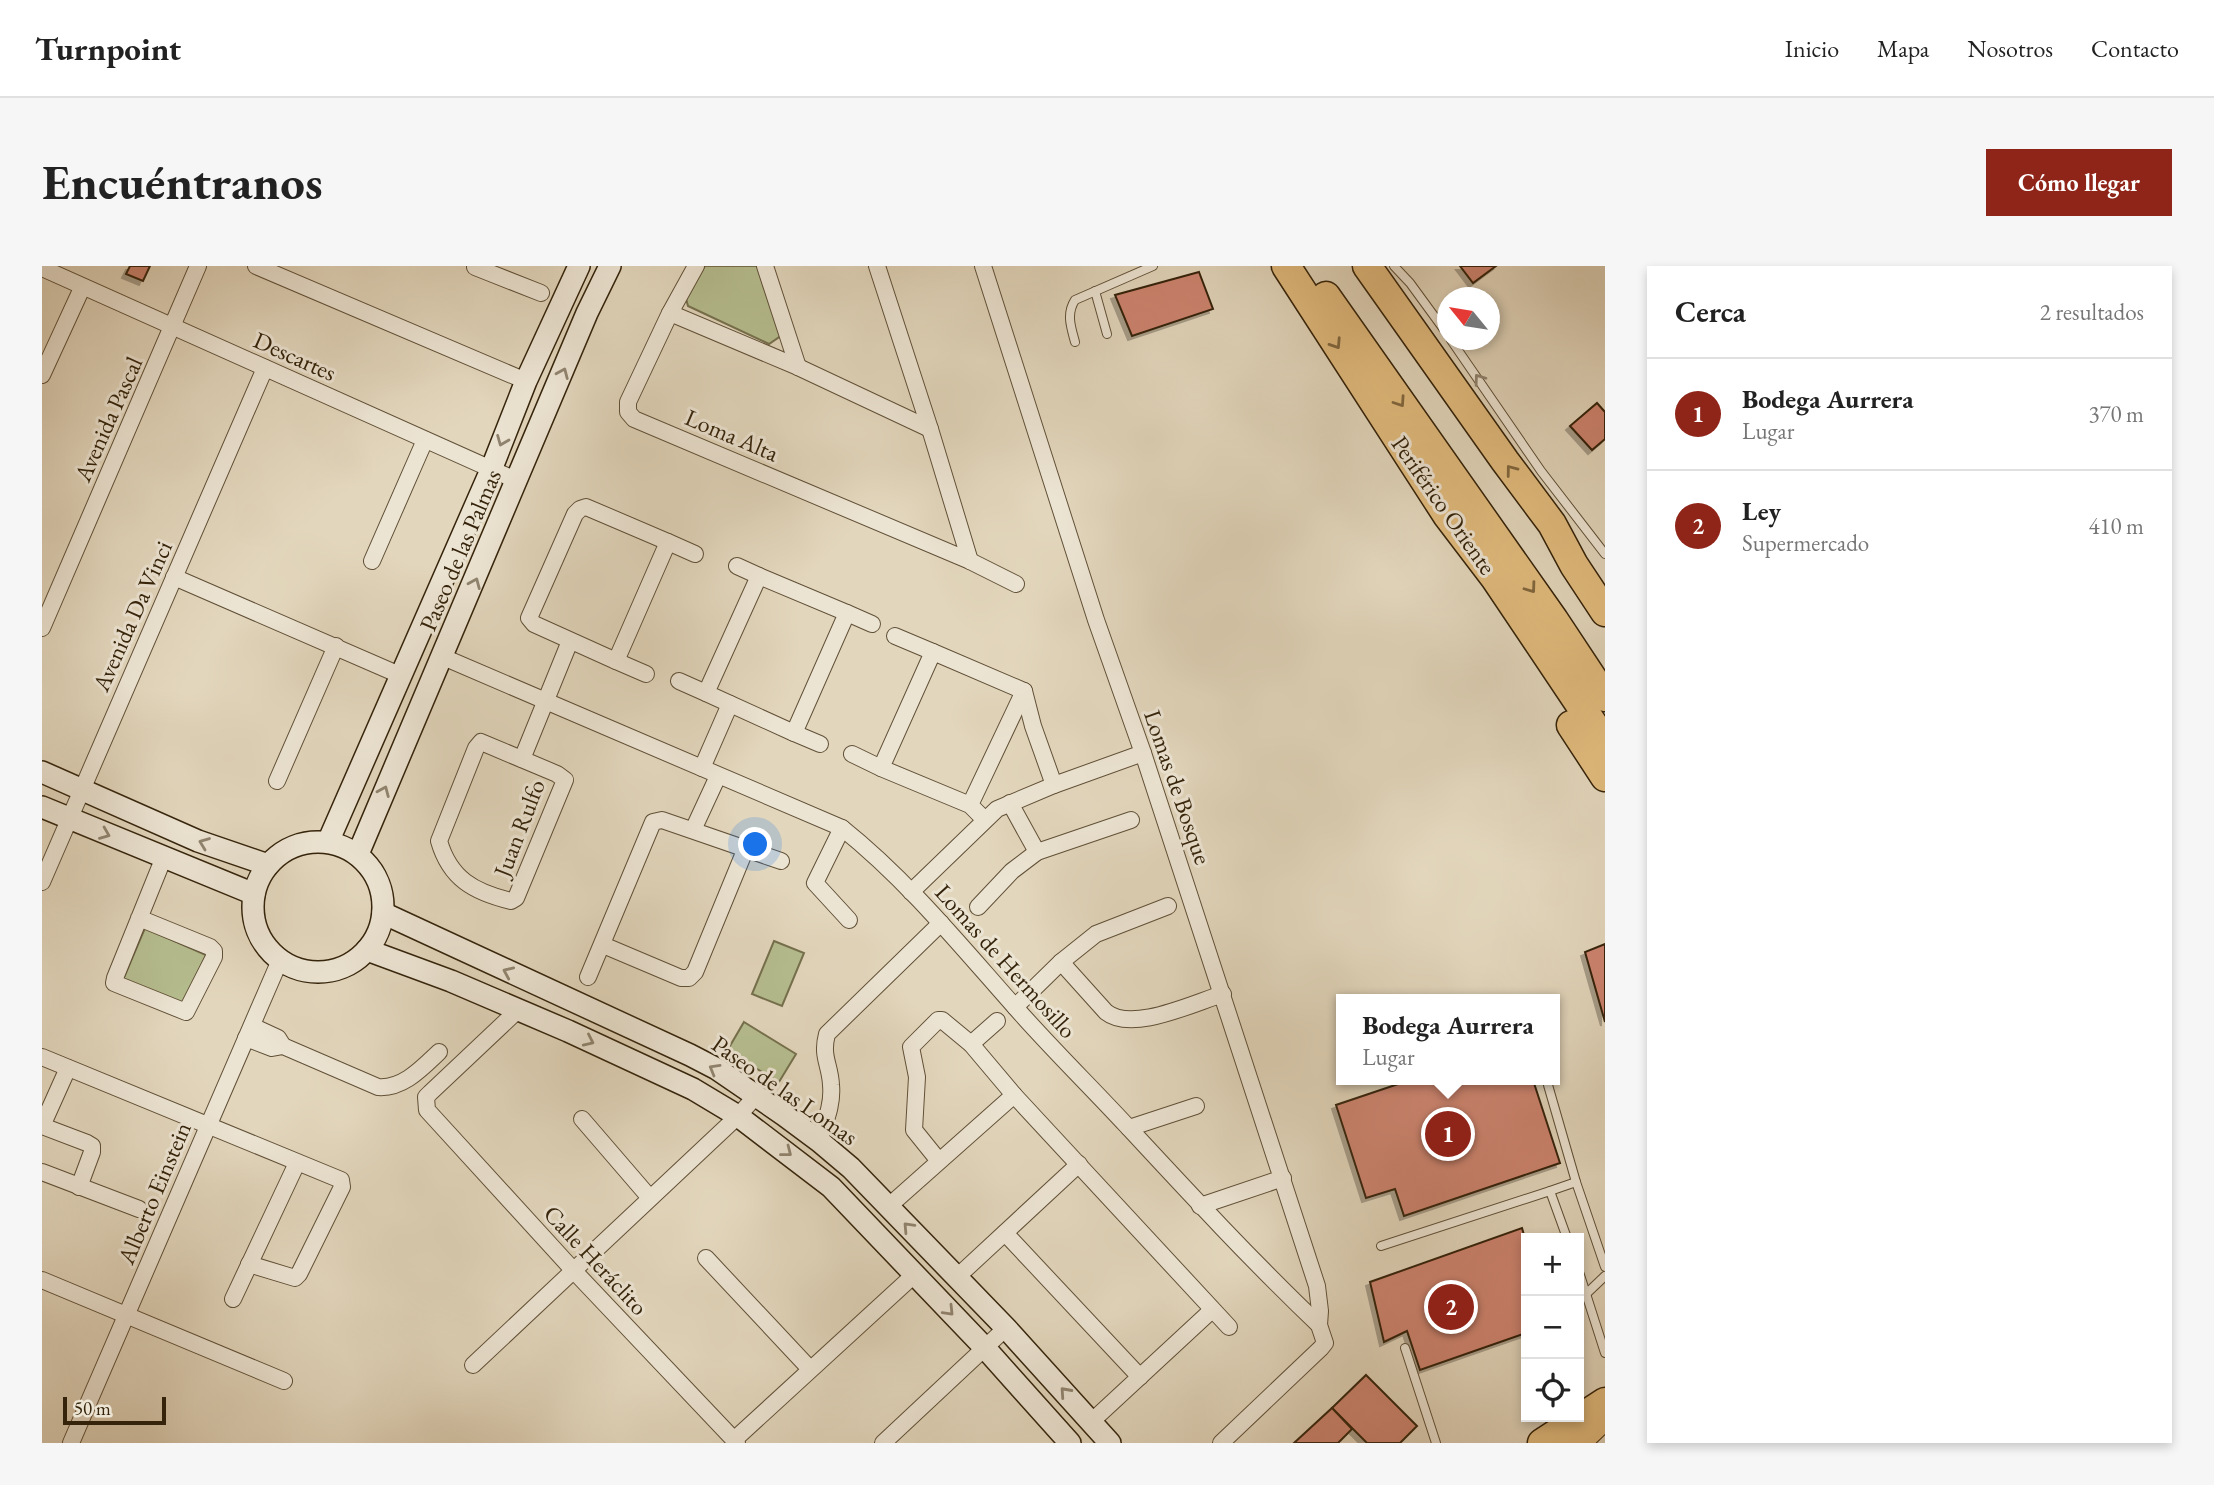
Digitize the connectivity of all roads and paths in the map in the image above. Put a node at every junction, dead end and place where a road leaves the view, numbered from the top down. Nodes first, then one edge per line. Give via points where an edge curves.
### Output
1 (198, 266) edge
2 (256, 266) edge
3 (475, 266) edge
4 (579, 266) edge
5 (610, 266) edge
6 (696, 266) edge
7 (765, 266) edge
8 (877, 266) edge
9 (983, 266) edge
10 (1153, 266) edge
11 (1286, 266) edge
12 (1304, 266) edge
13 (1367, 266) edge
14 (1396, 267) edge
15 (47, 272) edge
16 (288, 272) edge
17 (82, 288) junction
18 (1095, 291) junction
19 (541, 293) dead end
20 (670, 313) junction
21 (1437, 322) edge
22 (173, 328) junction
23 (1107, 334) dead end
24 (1075, 342) dead end
25 (1458, 350) edge
26 (798, 367) junction
27 (265, 368) junction
28 (42, 375) edge
29 (526, 381) junction
30 (930, 429) junction
31 (425, 440) junction
32 (491, 470) junction
33 (518, 481) junction
34 (1447, 515) junction
35 (1552, 524) junction
36 (668, 542) junction
37 (695, 554) dead end
38 (1605, 554) edge
39 (372, 561) dead end
40 (970, 561) junction
41 (737, 566) dead end
42 (759, 576) junction
43 (174, 577) junction
44 (1016, 584) dead end
45 (1605, 586) edge
46 (1605, 612) edge
47 (847, 613) junction
48 (872, 624) dead end
49 (42, 628) edge
50 (895, 636) dead end
51 (569, 641) junction
52 (336, 646) junction
53 (933, 652) junction
54 (443, 657) junction
55 (616, 661) junction
56 (646, 674) dead end
57 (402, 676) junction
58 (679, 681) dead end
59 (1024, 691) junction
60 (706, 693) junction
61 (1605, 697) edge
62 (545, 702) junction
63 (730, 704) junction
64 (794, 733) junction
65 (1605, 742) edge
66 (820, 744) dead end
67 (1143, 753) junction
68 (852, 754) dead end
69 (522, 758) junction
70 (702, 768) junction
71 (881, 768) junction
72 (42, 772) edge
73 (718, 776) junction
74 (1605, 778) edge
75 (277, 781) dead end
76 (1054, 785) junction
77 (81, 790) junction
78 (1010, 803) junction
79 (970, 806) junction
80 (42, 807) edge
81 (984, 819) junction
82 (69, 820) junction
83 (1131, 820) dead end
84 (842, 828) junction
85 (693, 830) junction
86 (328, 842) junction
87 (746, 848) junction
88 (1037, 852) junction
89 (358, 855) junction
90 (164, 857) junction
91 (781, 861) dead end
92 (268, 865) junction
93 (42, 882) edge
94 (911, 892) junction
95 (254, 894) junction
96 (1168, 906) dead end
97 (978, 907) dead end
98 (383, 913) junction
99 (139, 918) junction
100 (849, 920) dead end
101 (941, 923) junction
102 (603, 945) junction
103 (368, 950) junction
104 (280, 960) junction
105 (1061, 962) junction
106 (588, 977) dead end
107 (554, 992) junction
108 (1223, 994) junction
109 (1015, 1007) junction
110 (518, 1010) junction
111 (543, 1020) junction
112 (997, 1021) dead end
113 (249, 1032) junction
114 (971, 1044) junction
115 (439, 1052) dead end
116 (42, 1056) edge
117 (68, 1068) junction
118 (1548, 1085) dead end
119 (1014, 1095) junction
120 (756, 1096) junction
121 (1196, 1106) dead end
122 (738, 1116) junction
123 (582, 1119) dead end
124 (208, 1125) junction
125 (42, 1126) edge
126 (1129, 1128) junction
127 (819, 1141) junction
128 (939, 1161) junction
129 (298, 1163) junction
130 (1079, 1164) junction
131 (42, 1172) edge
132 (1283, 1178) junction
133 (1576, 1182) junction
134 (79, 1187) junction
135 (1550, 1191) junction
136 (650, 1198) junction
137 (889, 1206) junction
138 (1200, 1206) junction
139 (139, 1209) dead end
140 (1005, 1233) junction
141 (1565, 1233) edge
142 (1381, 1246) dead end
143 (706, 1258) dead end
144 (249, 1264) junction
145 (1605, 1267) edge
146 (574, 1271) junction
147 (915, 1275) junction
148 (1605, 1276) edge
149 (956, 1278) junction
150 (42, 1280) edge
151 (1584, 1288) edge
152 (1586, 1294) junction
153 (233, 1299) dead end
154 (1212, 1310) junction
155 (127, 1314) junction
156 (1319, 1325) junction
157 (1229, 1327) dead end
158 (1006, 1328) junction
159 (985, 1348) junction
160 (1405, 1348) dead end
161 (1605, 1353) edge
162 (473, 1365) dead end
163 (810, 1369) junction
164 (1140, 1377) junction
165 (284, 1381) dead end
166 (1605, 1381) edge
167 (1584, 1402) edge
168 (1605, 1402) edge
169 (1605, 1418) edge
170 (1091, 1422) junction
171 (1564, 1422) edge
172 (735, 1442) edge
173 (71, 1443) edge
174 (883, 1443) edge
175 (1070, 1443) edge
176 (1111, 1443) edge
177 (1221, 1443) edge
178 (1436, 1443) edge
179 (1542, 1443) edge
180 (1578, 1443) edge

1 - 22 street, Avenida Pascal
2 - 16 street
3 - 19 street
4 - 29 street, Paseo de las Palmas
33 -> 5 street, Paseo de las Palmas
6 - 20 street, Loma Alta
7 - 26 street
8 - 30 street
9 - 67 street, Lomas de Bosque
10 - 18 lane
11 -> 34 highway, Periférico Oriente
12 -> 61 highway
35 -> 13 highway
14 - 21 lane
15 - 17 street, Descartes
16 - 29 street
17 - 22 street, Descartes
17 - 28 street
18 - 23 lane
18 - 24 lane via 1075,300 1069,310
20 - 26 street
20 - 40 street, Loma Alta via 628,402 634,419
22 - 27 street, Descartes
22 - 49 street, Avenida Pascal
38 -> 25 lane via 1541,471
26 - 30 street
27 - 31 street, Descartes
27 - 43 street, Avenida Da Vinci
29 -> 32 street, Paseo de las Palmas
30 - 40 street
31 - 32 street, Descartes
31 - 39 street
32 - 33 street, Descartes
32 - 57 street, Paseo de las Palmas
54 -> 33 street, Paseo de las Palmas
34 - 65 highway, Periférico Oriente
34 - 74 highway via 1470,564
35 - 45 highway
35 - 46 highway
36 - 37 street
36 - 51 street via 586,507 580,509 530,618
36 - 55 street
40 - 44 street, Loma Alta
41 - 42 street
42 - 47 street
42 - 60 street
43 - 52 street
43 - 77 street, Avenida Da Vinci
47 - 48 street
47 - 64 street
50 - 53 street
51 - 55 street
51 - 62 street
52 - 57 street
52 - 75 street
53 - 59 street
53 - 71 street
54 - 62 street, Lomas de Hermosillo
89 -> 54 street, Paseo de las Palmas
55 - 56 street
57 - 86 street, Paseo de las Palmas
58 - 60 street
59 - 76 street
59 - 79 street
60 - 63 street
62 - 69 street
62 - 70 street, Lomas de Hermosillo
63 - 64 street
63 - 70 street
64 - 66 street
67 - 76 street
67 - 108 street, Lomas de Bosque
68 - 71 street
69 - 69 street, Juan Rulfo via 565,780 511,901 461,881 439,841 481,742
70 - 73 street, Lomas de Hermosillo
71 - 79 street
72 - 77 street
73 - 84 street, Lomas de Hermosillo
73 - 85 street
76 - 78 street
77 - 82 street, Avenida Da Vinci
92 -> 77 street via 198,841
78 - 81 street
78 - 88 street
79 - 81 street
80 - 82 street
81 - 94 street
82 -> 90 street
82 - 93 street, Avenida Da Vinci
83 - 88 street
84 - 94 street, Lomas de Hermosillo
84 - 100 street via 815,883
85 - 87 street
85 - 102 street via 662,820 653,822
86 - 89 street
86 - 92 street via 306,843 285,851
87 - 91 street
87 - 102 street via 690,978
88 - 97 street
89 - 98 street via 373,870 382,891
90 - 95 street
90 - 99 street
92 - 95 street
94 - 101 street, Lomas de Hermosillo
95 - 104 street via 257,931
96 - 105 street via 1096,934
98 - 103 street
107 -> 98 street, Paseo de las Lomas
99 - 99 street via 114,982 186,1012 214,951
101 - 109 street, Lomas de Hermosillo
101 - 127 street via 827,1034 823,1049 832,1102
102 - 106 street
103 - 104 street via 349,965 326,972 302,970
103 - 110 street, Paseo de las Lomas
104 - 113 street, Alberto Einstein
105 - 108 street via 1106,1012 1121,1020 1149,1017
105 - 109 street
107 - 111 street
120 -> 107 street, Paseo de las Lomas via 690,1055
108 - 132 street, Lomas de Bosque
109 - 126 street, Lomas de Hermosillo
110 - 111 street, Paseo de las Lomas
110 - 146 street, Calle Heráclito via 426,1097 427,1110
111 -> 122 street, Paseo de las Lomas via 693,1089
112 - 114 street
113 - 115 street via 272,1048 283,1046 378,1087 389,1088 418,1072
113 - 124 street, Alberto Einstein
114 - 119 street
114 - 128 street via 938,1020 911,1047 917,1077 914,1130
116 - 117 street
117 - 124 street
117 - 125 street
118 - 133 lane
119 - 128 street
119 - 130 street
120 - 122 street
120 - 127 street, Paseo de las Lomas
121 - 126 street
122 - 136 street
122 -> 147 street, Paseo de las Lomas via 831,1187
123 - 136 street
124 - 129 street
124 - 155 street, Alberto Einstein
125 - 134 street via 92,1146
126 - 138 street, Lomas de Hermosillo
127 - 137 street, Paseo de las Lomas
128 - 137 street
129 - 144 street
129 - 144 street via 341,1180 342,1187 295,1278
130 - 140 street
130 - 154 street
131 - 134 street
132 - 138 street
132 - 156 street, Lomas de Bosque via 1317,1286
133 - 135 lane
133 - 145 lane
134 - 139 street
135 - 141 lane
135 - 142 lane
136 - 146 street
149 -> 137 street, Paseo de las Lomas
138 - 156 street, Lomas de Hermosillo
140 - 149 street
140 - 164 street
143 - 163 street
144 - 153 street
146 - 162 street
146 - 172 street, Calle Heráclito
147 -> 159 street, Paseo de las Lomas
147 - 163 street
148 - 152 lane
149 - 158 street, Paseo de las Lomas
150 - 155 street
151 - 152 lane
152 - 161 lane
154 - 157 street
154 - 164 street
155 - 165 street
155 - 173 street, Alberto Einstein
156 - 177 street via 1325,1339 1321,1348
158 - 159 street
170 -> 158 street, Paseo de las Lomas
159 - 174 street
159 - 175 street, Paseo de las Lomas
160 - 178 lane
163 - 172 street
164 - 170 street
166 - 167 highway
168 - 179 highway
169 - 180 main road
170 - 176 street, Paseo de las Lomas
171 - 179 highway

